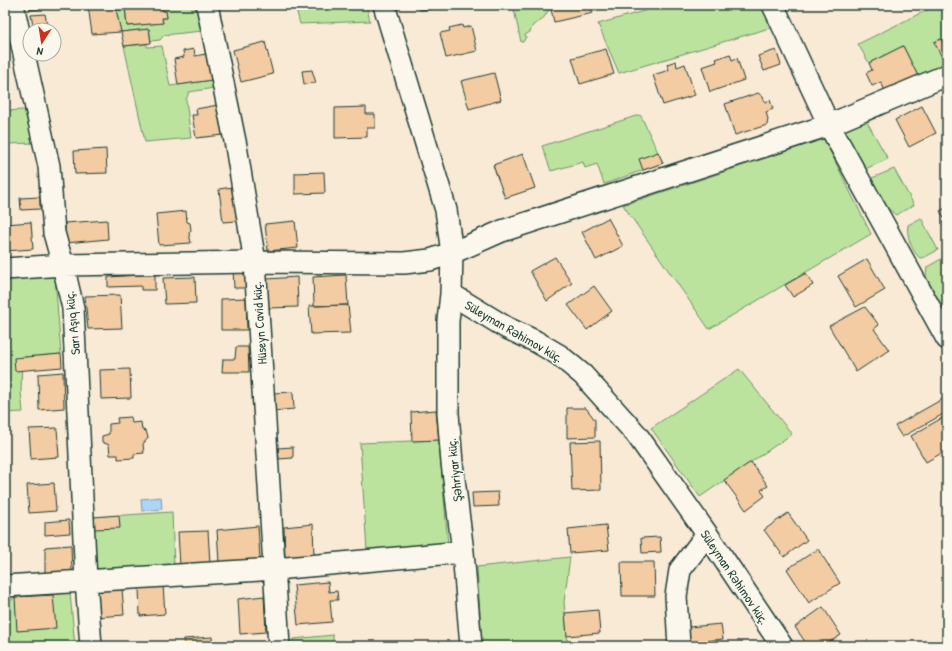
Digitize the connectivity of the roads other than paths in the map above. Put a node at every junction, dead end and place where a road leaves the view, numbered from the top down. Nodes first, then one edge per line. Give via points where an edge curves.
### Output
1 (13, 5) edge
2 (207, 5) edge
3 (384, 5) edge
4 (773, 5) edge
5 (947, 75) edge
6 (828, 125) junction
7 (452, 253) junction
8 (255, 262) junction
9 (63, 265) junction
10 (5, 269) edge
11 (451, 294) junction
12 (947, 339) edge
13 (707, 534) junction
14 (463, 552) junction
15 (275, 569) junction
16 (86, 581) junction
17 (5, 586) edge
18 (91, 646) edge
19 (279, 646) edge
20 (471, 646) edge
21 (679, 646) edge
22 (782, 646) edge

1 - 9 street, Sarı Aşıq küç. via 49,166 54,233
2 - 8 street, Hüseyn Cavid küç. via 236,146
3 - 7 street, Süleyman Rəhimov küç. via 446,210
4 - 6 street
5 - 6 street
6 - 7 street via 502,231
6 - 12 street
7 - 8 street via 430,260 404,263
7 - 11 street, Süleyman Rəhimov küç.
8 - 9 street
8 - 15 street, Hüseyn Cavid küç.
9 - 10 street
9 - 16 street, Sarı Aşıq küç. via 73,308
11 - 13 street, Süleyman Rəhimov küç. via 507,328 559,355 582,375 637,435
11 - 14 street, Şəhriyar küç. via 448,413
13 - 21 street via 680,570 676,596
13 - 22 street, Süleyman Rəhimov küç.
14 - 15 street
14 - 20 street, Şəhriyar küç.
15 - 16 street
15 - 19 street, Hüseyn Cavid küç.
16 - 17 street
16 - 18 street, Sarı Aşıq küç.

